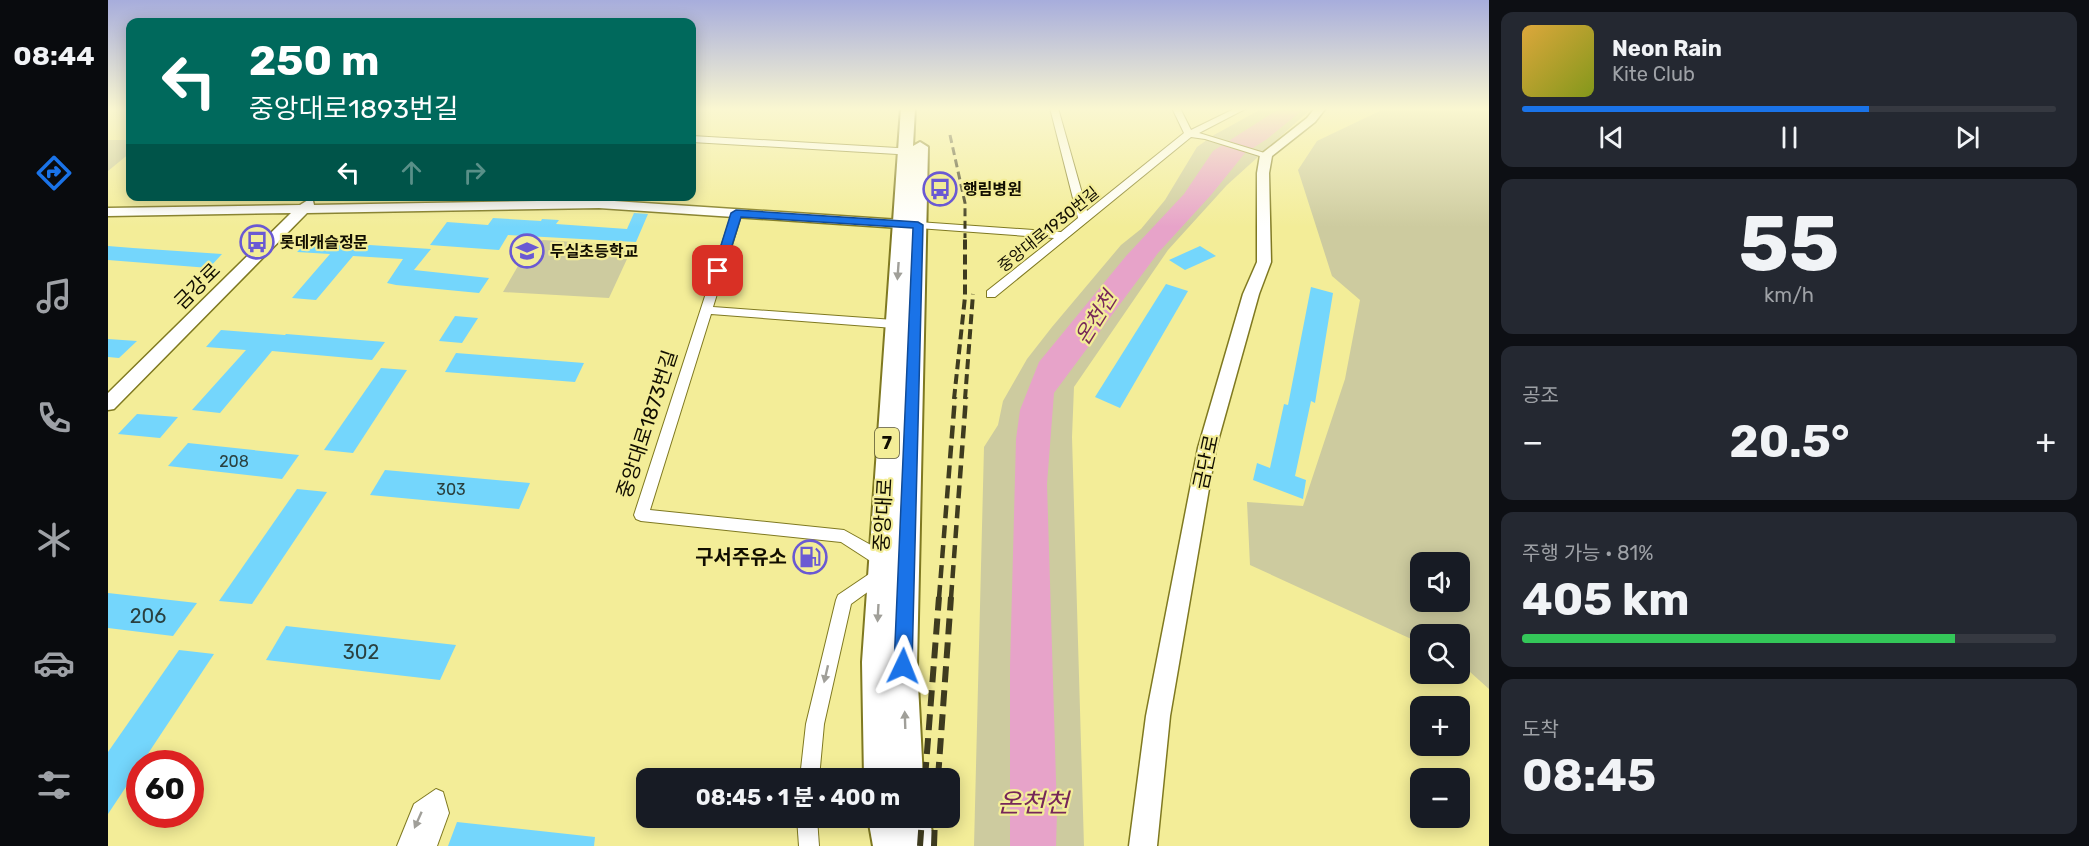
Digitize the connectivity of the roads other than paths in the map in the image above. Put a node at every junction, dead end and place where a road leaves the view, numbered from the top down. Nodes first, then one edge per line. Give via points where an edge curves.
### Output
1 (836, 147) edge
2 (912, 147) edge
3 (914, 147) edge
4 (1065, 147) edge
5 (1173, 147) edge
6 (1242, 147) edge
7 (1267, 147) edge
8 (913, 152) junction
9 (1260, 153) junction
10 (456, 201) edge
11 (611, 201) edge
12 (310, 202) edge
13 (108, 212) edge
14 (736, 213) junction
15 (1084, 220) junction
16 (909, 225) junction
17 (1063, 235) junction
18 (991, 294) dead end
19 (706, 310) junction
20 (894, 324) junction
21 (108, 404) edge
22 (881, 566) junction
23 (810, 768) edge
24 (880, 768) edge
25 (908, 768) edge
26 (808, 828) edge
27 (887, 828) edge
28 (915, 828) edge
29 (407, 846) edge
30 (427, 846) edge
31 (809, 846) edge
32 (890, 846) edge
33 (918, 846) edge
34 (1143, 846) edge

1 - 8 street
2 - 8 main road, 중앙대로 / 7
3 - 8 main road, 중앙대로 / 7
4 - 15 street
5 - 15 street, 중앙대로1930번길
6 - 9 street
7 - 9 street
8 - 16 main road, 중앙대로 / 7
9 - 34 street, 금단로 via 1264,262 1251,294 1207,448 1158,716
10 - 12 street
11 - 14 street
12 - 13 street
12 - 21 street, 금강로
14 - 16 street
14 - 19 street, 중앙대로1873번길
15 - 17 street, 중앙대로1930번길
16 - 17 street
16 -> 20 main road, 중앙대로 / 7
25 -> 16 main road, 중앙대로 / 7 via 903,666
17 - 18 street, 중앙대로1930번길
19 - 20 street
19 - 22 street, 중앙대로1873번길 via 641,514 844,536
20 - 22 main road, 중앙대로 / 7
22 -> 23 street via 844,600 814,724
22 -> 24 main road, 중앙대로 / 7 via 876,662
26 - 31 street
27 - 32 main road
28 - 33 main road
30 -> 29 street via 439,813 436,799 421,811

